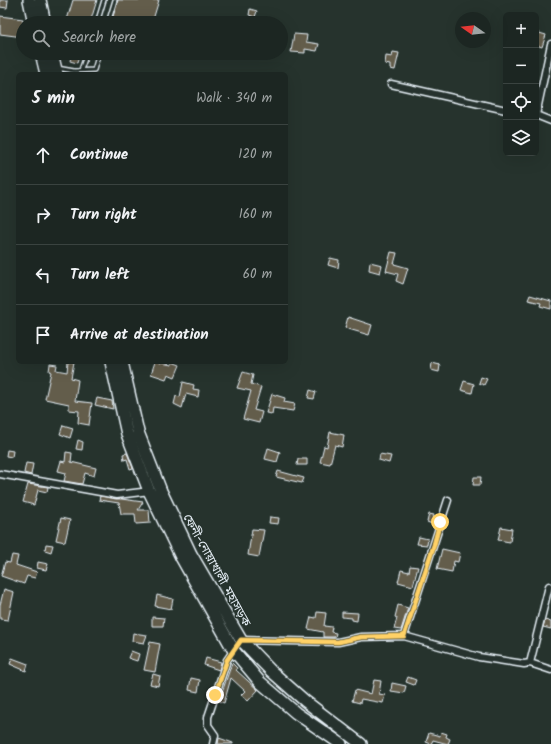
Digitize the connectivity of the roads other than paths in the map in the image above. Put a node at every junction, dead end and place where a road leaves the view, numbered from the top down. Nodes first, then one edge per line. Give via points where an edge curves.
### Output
1 (29, 0) edge
2 (40, 0) edge
3 (104, 0) edge
4 (115, 0) edge
5 (32, 16) edge
6 (44, 16) edge
7 (99, 16) edge
8 (110, 16) edge
9 (551, 44) edge
10 (43, 60) edge
11 (54, 60) edge
12 (85, 60) edge
13 (97, 60) edge
14 (81, 70) junction
15 (56, 71) edge
16 (46, 72) edge
17 (390, 84) dead end
18 (539, 101) edge
19 (503, 109) edge
20 (539, 118) edge
21 (551, 121) edge
22 (111, 364) edge
23 (122, 364) edge
24 (0, 474) edge
25 (149, 491) junction
26 (161, 491) junction
27 (448, 500) dead end
28 (549, 586) dead end
29 (404, 636) junction
30 (241, 640) junction
31 (234, 651) junction
32 (530, 663) junction
33 (551, 670) edge
34 (213, 744) edge
35 (341, 744) edge
36 (361, 744) edge

1 - 5 highway
2 - 6 highway
3 - 7 lane
4 - 8 lane
9 - 18 street
10 - 16 highway
11 - 15 highway
12 - 14 lane
13 - 14 lane via 94,70
14 - 15 lane
17 - 19 street
20 - 21 street
22 - 25 highway, ফেনী-নোয়াখালী মহাসড়ক via 127,434
23 - 26 highway, ফেনী-নোয়াখালী মহাসড়ক via 138,432
24 - 25 street via 117,495
25 - 26 street
25 - 31 highway, ফেনী-নোয়াখালী মহাসড়ক via 181,557
26 - 30 highway, ফেনী-নোয়াখালী মহাসড়ক via 190,554
27 - 29 street
28 - 32 street
29 - 30 street via 361,637 338,642
29 - 32 street via 478,657
30 - 31 street
30 - 36 highway, ফেনী-নোয়াখালী মহাসড়ক via 305,701
31 - 34 street via 227,660 207,721 215,735
31 - 35 highway, ফেনী-নোয়াখালী মহাসড়ক via 260,682 296,713
32 - 33 street

